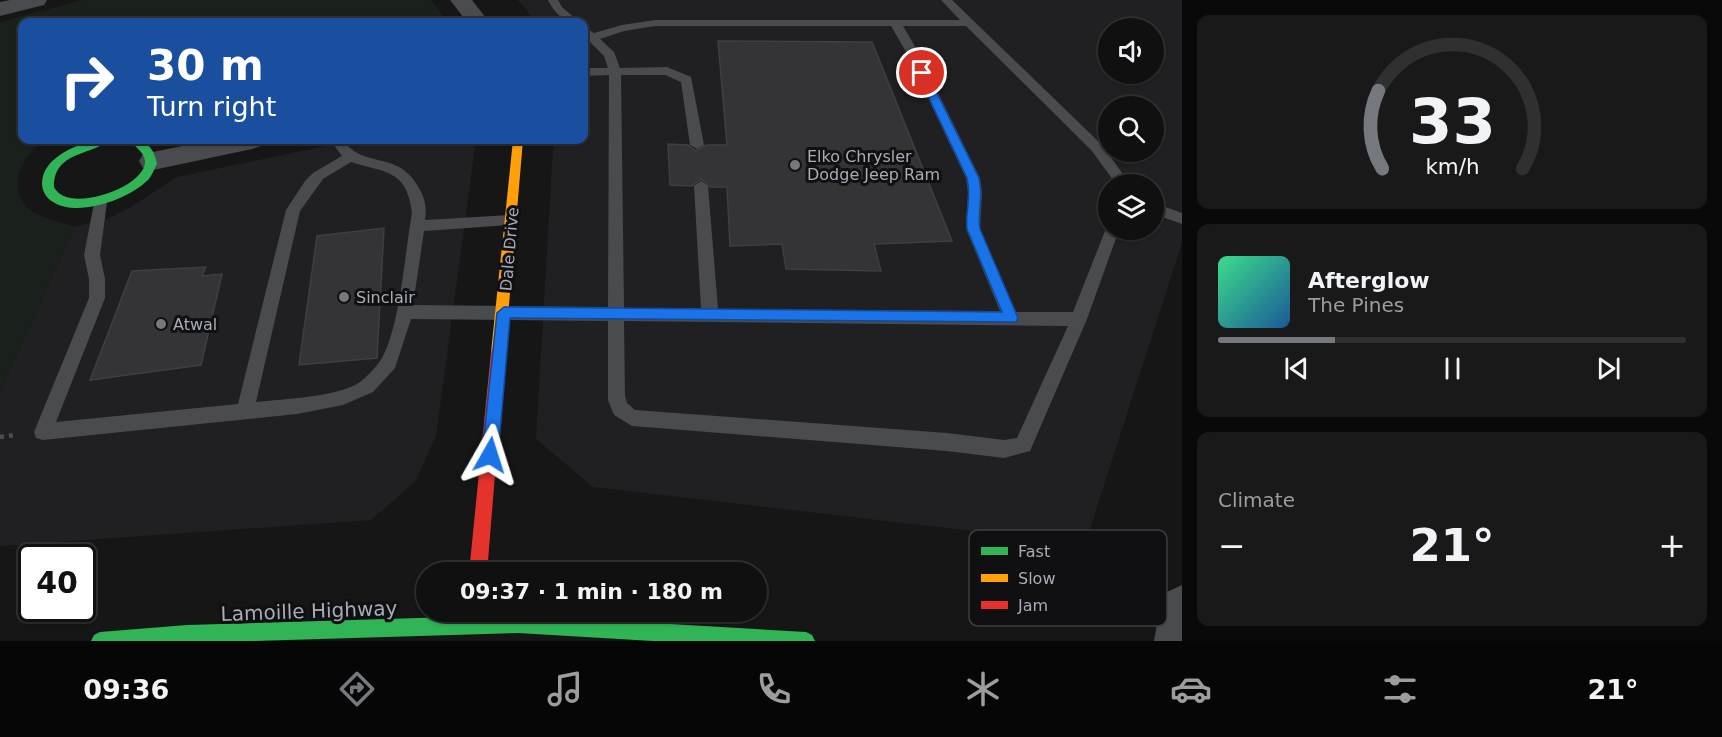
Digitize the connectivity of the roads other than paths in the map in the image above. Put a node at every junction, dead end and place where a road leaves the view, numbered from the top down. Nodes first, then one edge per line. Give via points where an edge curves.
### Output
1 (36, 0) edge
2 (461, 0) edge
3 (553, 0) edge
4 (946, 0) edge
5 (0, 9) edge
6 (475, 18) edge
7 (569, 18) edge
8 (896, 23) junction
9 (969, 23) junction
10 (588, 34) edge
11 (615, 71) junction
12 (588, 72) edge
13 (91, 144) edge
14 (145, 144) edge
15 (233, 144) edge
16 (339, 144) edge
17 (518, 144) edge
18 (697, 145) dead end
19 (351, 156) junction
20 (153, 161) junction
21 (1117, 174) edge
22 (700, 186) dead end
23 (100, 202) junction
24 (1164, 212) edge
25 (1182, 219) edge
26 (511, 220) junction
27 (417, 226) junction
28 (1108, 240) edge
29 (404, 312) junction
30 (504, 313) junction
31 (617, 314) junction
32 (710, 315) junction
33 (1011, 318) junction
34 (1080, 319) junction
35 (245, 411) junction
36 (479, 562) edge
37 (1182, 607) edge
38 (473, 626) edge
39 (100, 641) edge
40 (806, 641) edge
41 (1176, 641) edge

1 - 5 street
2 - 6 street
3 - 7 lane
4 - 9 lane
8 - 9 lane
8 - 10 lane via 655,23
8 - 33 lane via 973,178 977,194 973,229
9 - 21 lane via 1096,148
10 - 11 lane via 610,55
11 - 12 lane
11 - 18 lane via 667,71 687,80
11 - 31 lane
13 - 23 street via 56,165 48,188 54,197 65,202
14 - 20 street via 152,151
15 - 20 street
16 - 19 lane
17 - 26 street, Dale Drive
19 - 27 lane via 387,166 411,184 418,198
19 - 35 lane via 318,176 293,210
20 - 23 street via 141,180
22 - 32 lane
23 - 35 lane via 92,255 97,298 43,432
24 - 25 lane
26 - 27 lane
26 - 30 street, Dale Drive
27 - 29 lane
28 - 34 lane
29 - 30 lane
29 - 35 lane via 389,363 367,387 344,397
30 - 31 lane
30 - 36 street, Dale Drive
31 - 32 lane
31 - 34 lane via 616,404 632,418 1004,449 1023,445
32 - 33 lane
33 - 34 lane
37 - 41 street
38 - 39 street, Lamoille Highway via 187,634
38 - 40 street, Lamoille Highway via 518,624

